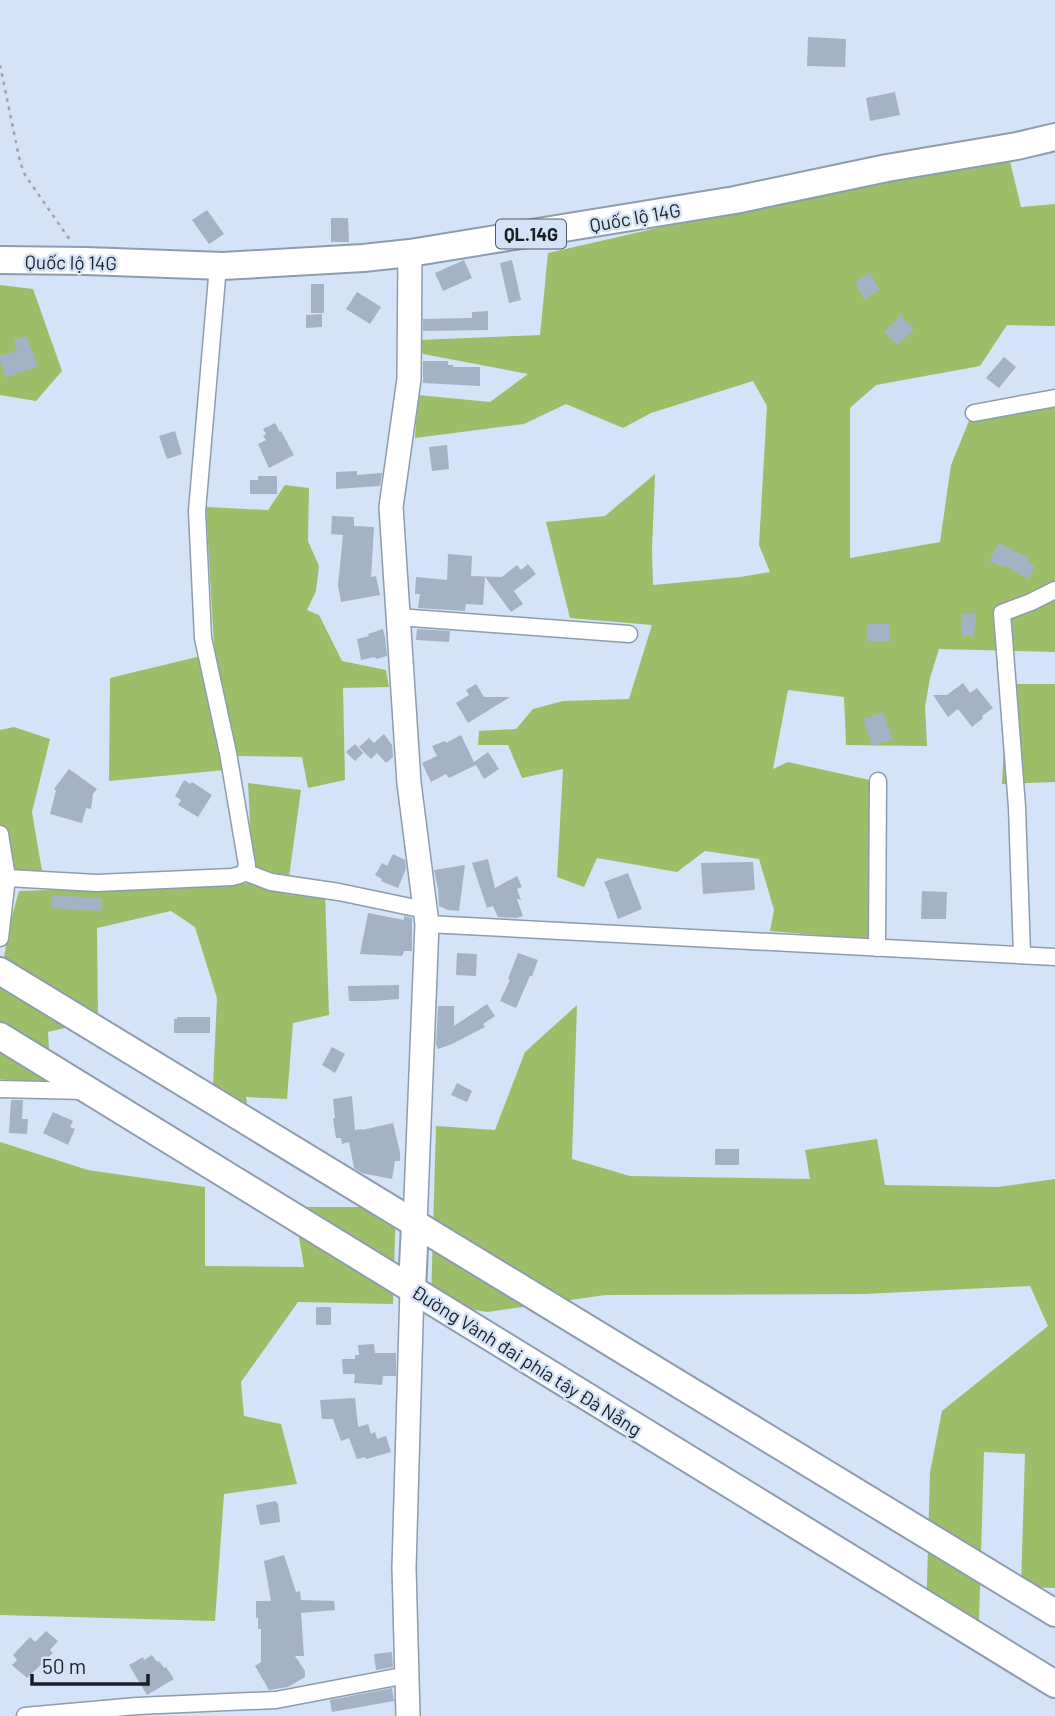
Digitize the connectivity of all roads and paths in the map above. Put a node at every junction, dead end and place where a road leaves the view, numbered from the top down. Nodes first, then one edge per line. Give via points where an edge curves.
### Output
1 (0, 65) edge
2 (1055, 137) edge
3 (410, 253) junction
4 (0, 260) edge
5 (86, 261) junction
6 (218, 266) junction
7 (1055, 398) edge
8 (974, 413) dead end
9 (1055, 590) edge
10 (398, 617) junction
11 (629, 635) dead end
12 (878, 780) dead end
13 (0, 834) edge
14 (245, 872) junction
15 (7, 878) junction
16 (426, 917) junction
17 (0, 938) edge
18 (877, 948) junction
19 (1022, 955) junction
20 (1055, 957) edge
21 (0, 971) edge
22 (0, 1036) edge
23 (0, 1089) edge
24 (91, 1091) junction
25 (415, 1224) junction
26 (412, 1289) junction
27 (1055, 1613) edge
28 (407, 1675) junction
29 (1055, 1684) edge
30 (50, 1714) edge
31 (25, 1716) edge
32 (408, 1716) edge

1 - 5 path via 25,175
2 - 3 main road, Quốc lộ 14G / QL.14G via 722,202
3 - 6 main road, Quốc lộ 14G / QL.14G
3 - 10 street via 409,379 391,507
4 - 5 main road, Quốc lộ 14G / QL.14G
5 - 6 main road, Quốc lộ 14G / QL.14G
6 - 14 street via 197,523 203,638 228,753
7 - 8 street
9 - 19 street via 1002,613 1017,807
10 - 11 street
10 - 16 street via 409,783
12 - 18 street
13 - 15 street
14 - 15 street via 232,877 97,883
14 - 16 street
15 - 17 street
16 - 18 street
16 - 25 street
18 - 19 street
19 - 20 street
21 - 25 main road
22 - 24 main road, Đường Vành đai phía tây Đà Nẵng
23 - 24 street
24 - 26 main road, Đường Vành đai phía tây Đà Nẵng
25 - 26 main road
25 - 27 main road
26 - 28 street via 404,1568
26 - 29 main road, Đường Vành đai phía tây Đà Nẵng
28 - 30 street via 276,1700
28 - 32 street
30 - 31 street

